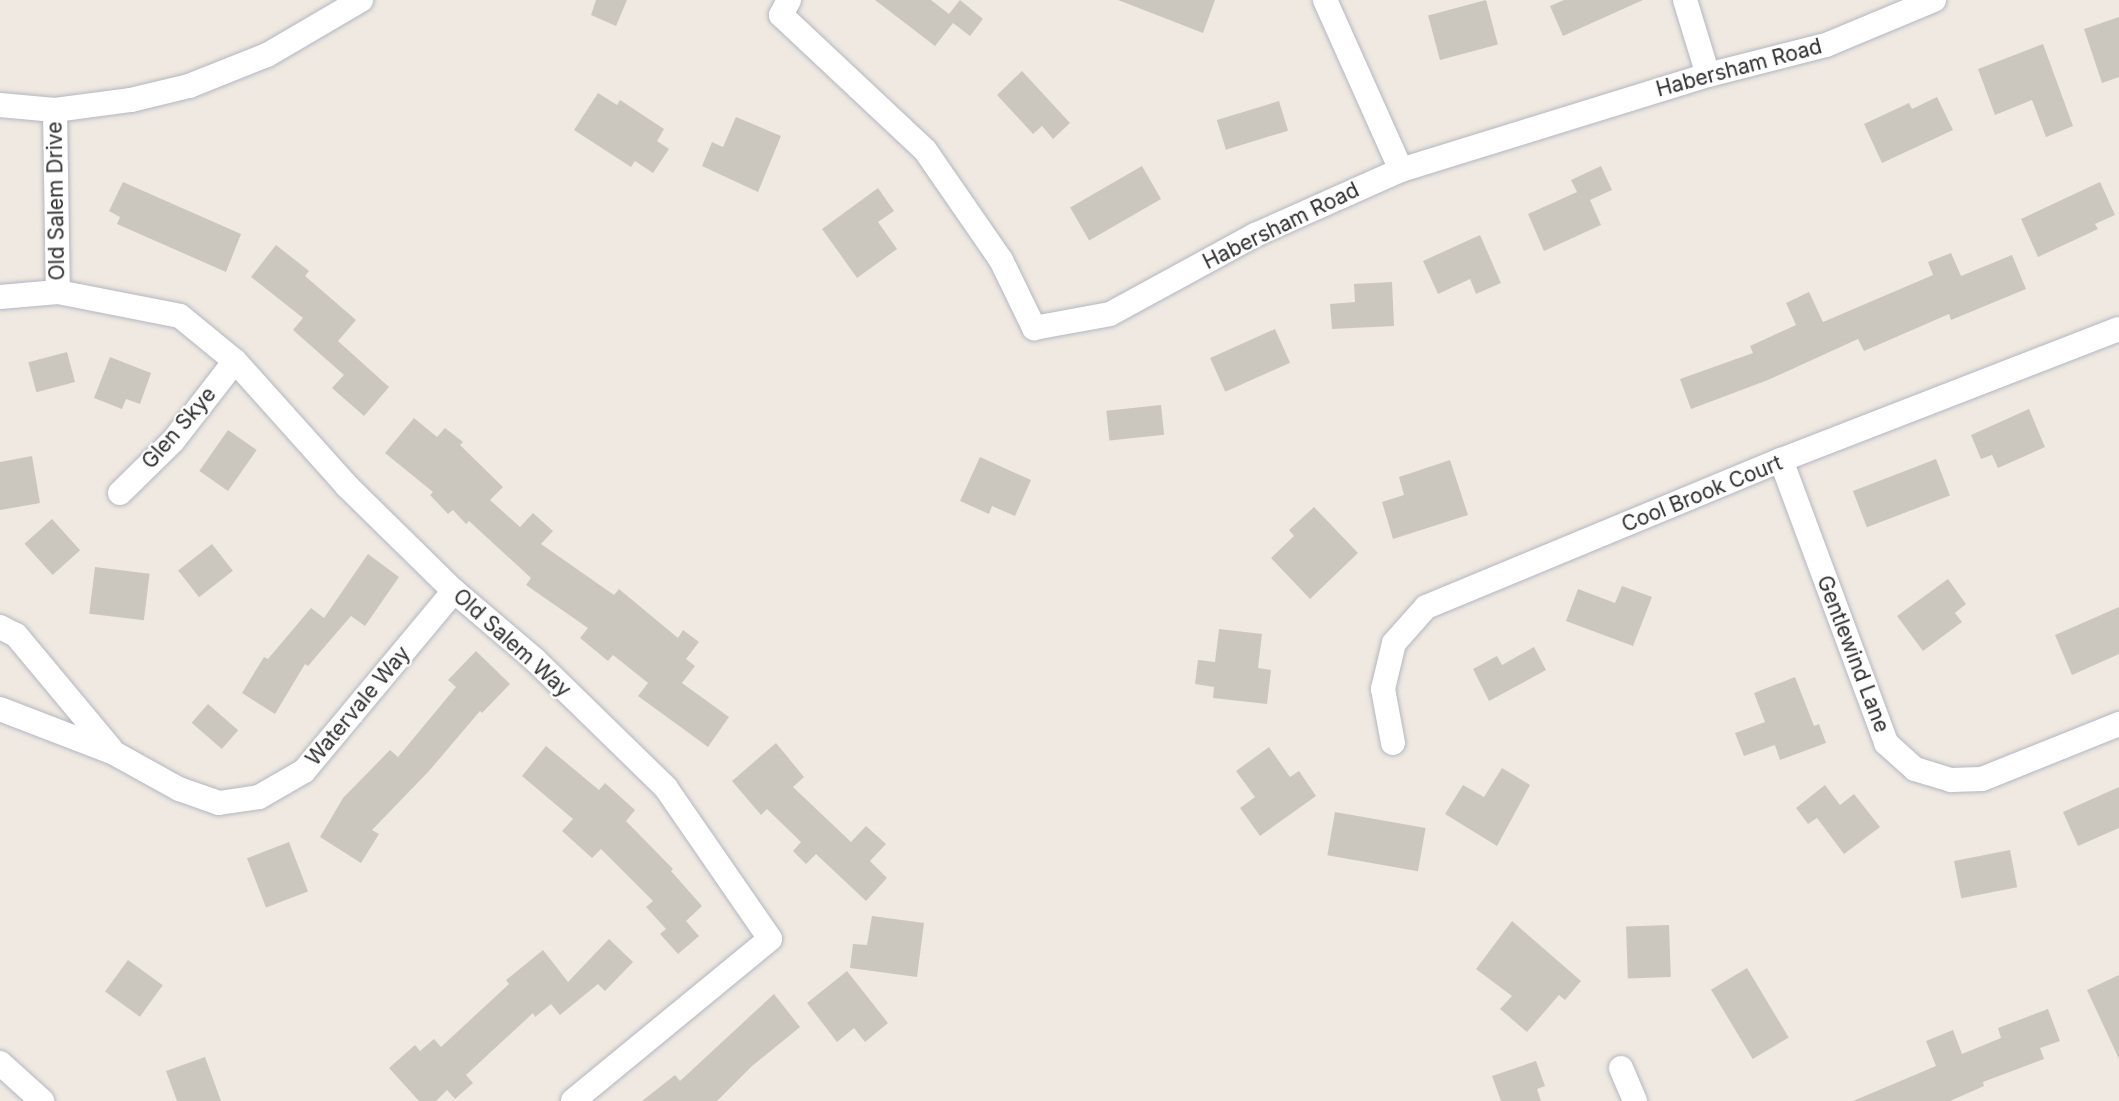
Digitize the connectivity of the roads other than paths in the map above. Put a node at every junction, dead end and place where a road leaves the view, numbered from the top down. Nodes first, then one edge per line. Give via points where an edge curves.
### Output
1 (361, 0) edge
2 (789, 0) edge
3 (1325, 0) edge
4 (1685, 0) edge
5 (1934, 0) edge
6 (1708, 75) junction
7 (0, 105) edge
8 (55, 110) junction
9 (1401, 170) junction
10 (58, 292) junction
11 (0, 297) edge
12 (2118, 329) edge
13 (235, 361) junction
14 (1781, 460) junction
15 (120, 493) dead end
16 (454, 591) junction
17 (0, 627) edge
18 (0, 709) edge
19 (2119, 724) edge
20 (1393, 743) dead end
21 (114, 753) junction
22 (0, 1063) edge
23 (1621, 1068) dead end
24 (42, 1101) edge
25 (573, 1101) edge
26 (1635, 1101) edge

1 - 8 street via 267,55 189,86 131,100
2 - 9 street, Habersham Road via 781,15 925,150 1001,260 1034,328 1110,314 1255,235
3 - 9 street
4 - 6 street
5 - 6 street, Habersham Road via 1826,45
6 - 9 street, Habersham Road
7 - 8 street
8 - 10 street, Old Salem Drive
10 - 11 street, Old Salem Way
10 - 13 street, Old Salem Way via 180,316
12 - 14 street, Cool Brook Court
13 - 15 street, Glen Skye via 173,441
13 - 16 street, Old Salem Way via 347,486
14 - 19 street, Gentlewind Lane via 1886,743 1915,769 1951,780 1982,779
14 - 20 street, Cool Brook Court via 1426,607 1394,644 1383,689
16 - 21 street, Watervale Way via 304,771 259,797 219,803 179,789
16 - 25 street, Old Salem Way via 535,660 666,788 770,939
17 - 21 street, Watervale Way via 16,635
18 - 21 street, Watervale Way
22 - 24 street
23 - 26 street

